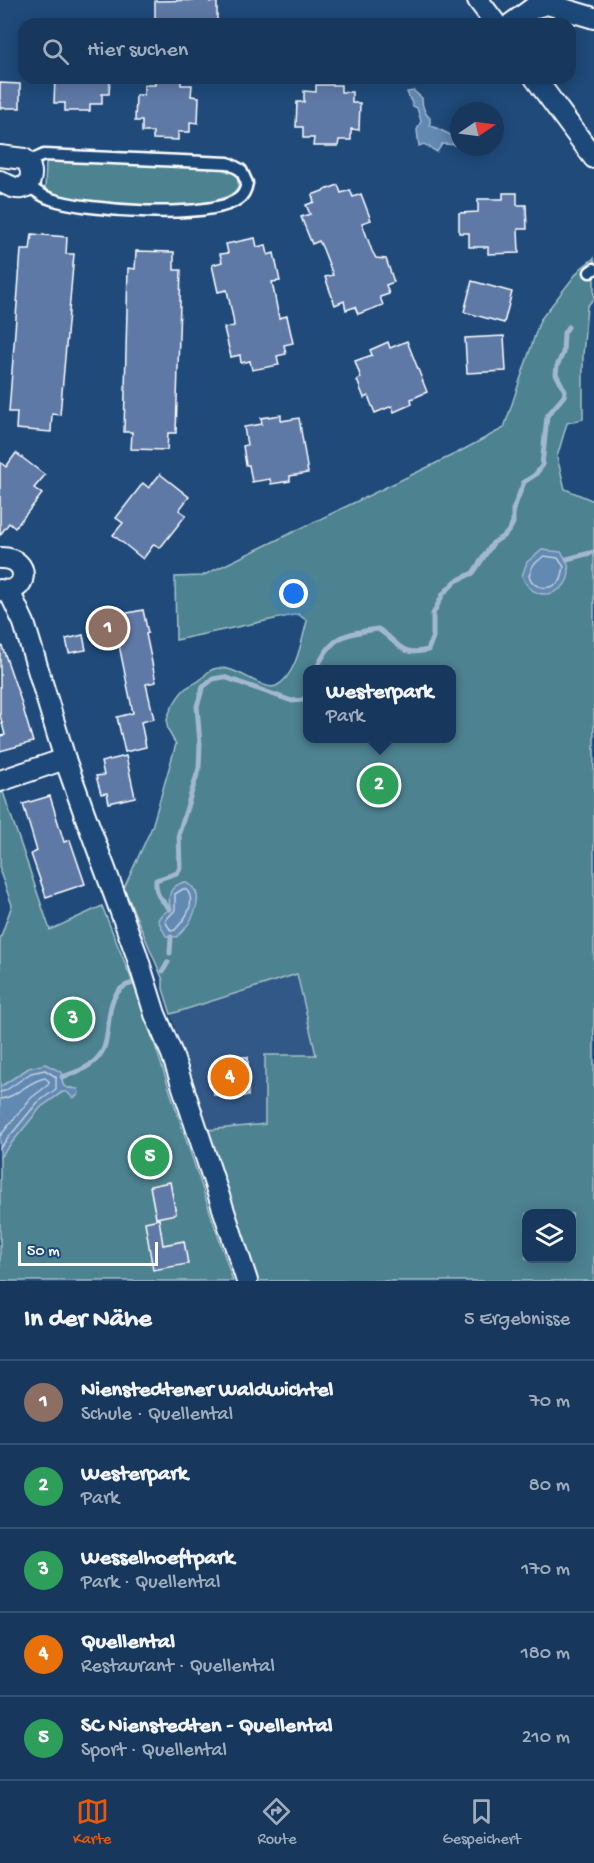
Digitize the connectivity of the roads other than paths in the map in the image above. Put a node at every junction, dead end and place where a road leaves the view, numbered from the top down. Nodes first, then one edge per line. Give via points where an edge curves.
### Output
1 (478, 0) edge
2 (492, 18) edge
3 (519, 18) edge
4 (594, 18) edge
5 (539, 84) edge
6 (0, 156) edge
7 (594, 158) edge
8 (27, 162) junction
9 (0, 181) edge
10 (28, 185) junction
11 (0, 558) edge
12 (5, 590) edge
13 (65, 759) junction
14 (0, 781) edge
15 (247, 1281) edge

1 - 2 street
3 - 4 street via 547,4
5 - 7 street
6 - 8 street via 19,157
8 - 10 street via 31,174
8 - 10 lane via 44,155 228,163 241,170 247,183 243,194 227,205 163,212 61,202 40,195
9 - 10 street via 16,188
11 - 12 street via 17,561 23,573 20,585
12 - 13 street via 24,623
13 - 14 street
13 - 15 street via 172,1054

